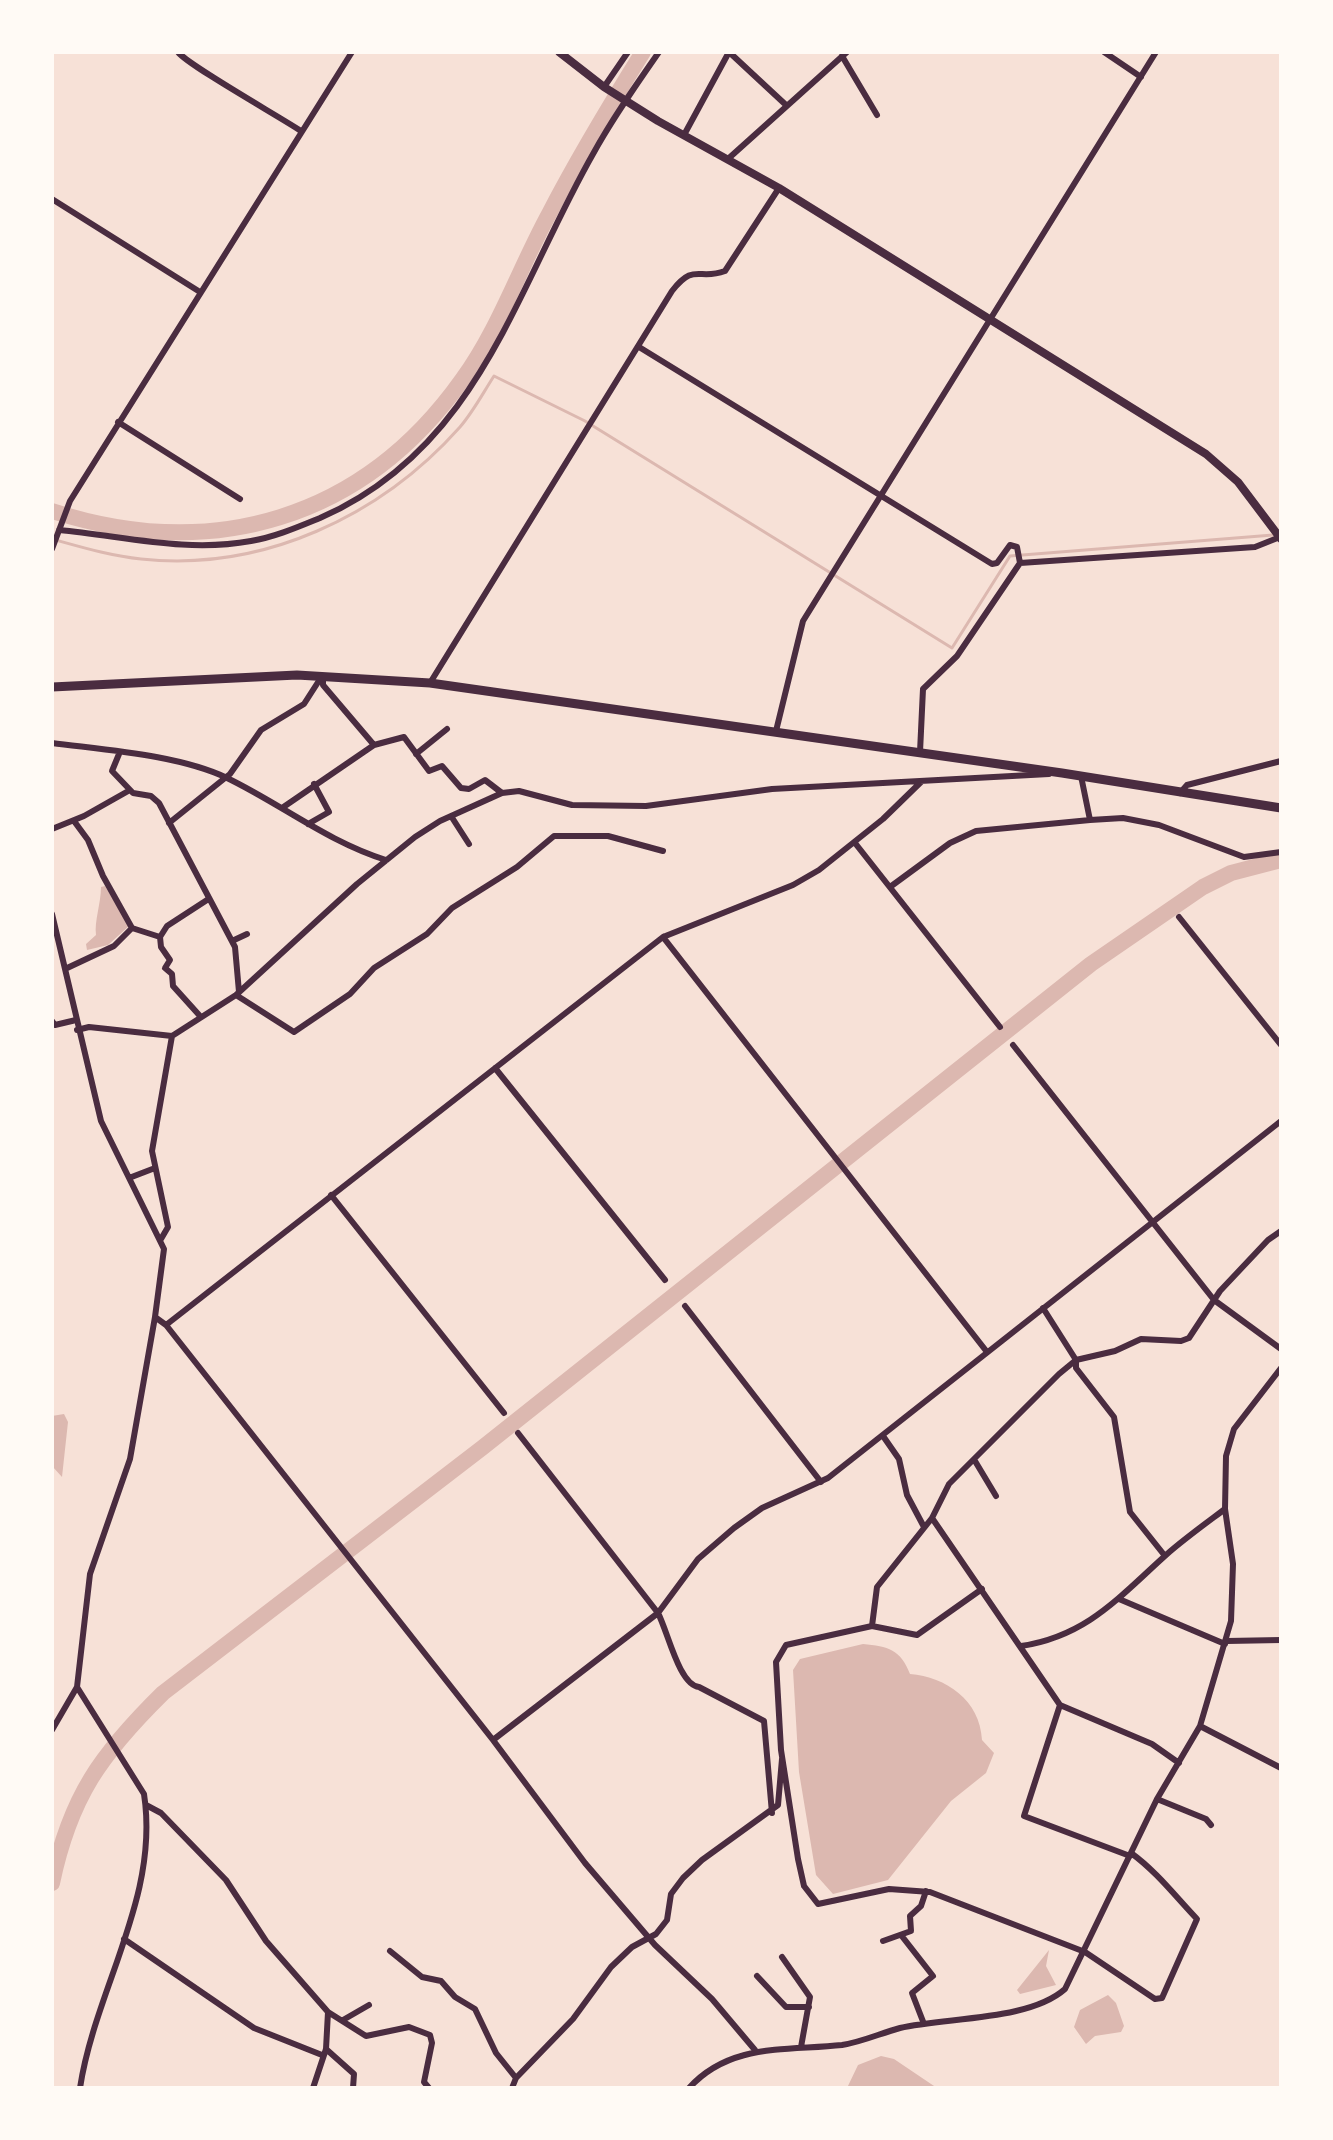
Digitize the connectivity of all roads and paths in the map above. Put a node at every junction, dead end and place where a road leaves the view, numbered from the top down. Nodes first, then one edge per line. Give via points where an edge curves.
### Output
1 (178, 52) edge
2 (352, 52) edge
3 (559, 52) edge
4 (628, 52) edge
5 (659, 52) edge
6 (1104, 52) edge
7 (1156, 52) edge
8 (844, 54) edge
9 (1141, 77) junction
10 (604, 87) junction
11 (627, 101) junction
12 (786, 105) junction
13 (877, 115) dead end
14 (301, 131) junction
15 (684, 135) junction
16 (729, 158) junction
17 (779, 188) junction
18 (52, 199) edge
19 (200, 292) junction
20 (988, 317) junction
21 (639, 347) junction
22 (118, 422) junction
23 (879, 495) junction
24 (240, 499) dead end
25 (58, 533) junction
26 (1280, 538) edge
27 (53, 549) edge
28 (1020, 563) junction
29 (323, 676) junction
30 (430, 683) junction
31 (52, 687) edge
32 (447, 729) dead end
33 (776, 731) junction
34 (52, 743) edge
35 (374, 745) junction
36 (920, 752) junction
37 (119, 754) junction
38 (416, 754) junction
39 (1281, 761) edge
40 (1062, 773) junction
41 (1081, 776) junction
42 (226, 777) junction
43 (921, 782) junction
44 (314, 784) junction
45 (130, 790) junction
46 (502, 793) junction
47 (1180, 793) junction
48 (1281, 808) edge
49 (282, 809) junction
50 (451, 816) junction
51 (1090, 820) junction
52 (74, 821) junction
53 (169, 823) junction
54 (308, 824) junction
55 (52, 829) edge
56 (855, 843) junction
57 (469, 844) dead end
58 (663, 851) dead end
59 (1281, 852) edge
60 (386, 860) junction
61 (890, 887) junction
62 (207, 900) junction
63 (52, 914) edge
64 (1179, 917) dead end
65 (132, 928) junction
66 (247, 934) dead end
67 (160, 937) junction
68 (663, 937) junction
69 (232, 941) junction
70 (65, 969) junction
71 (238, 994) junction
72 (200, 1016) junction
73 (76, 1020) junction
74 (52, 1021) edge
75 (1000, 1027) dead end
76 (77, 1030) junction
77 (172, 1036) junction
78 (1013, 1045) dead end
79 (1281, 1045) edge
80 (495, 1068) junction
81 (1281, 1121) edge
82 (155, 1168) junction
83 (129, 1178) junction
84 (331, 1195) junction
85 (1154, 1221) junction
86 (1281, 1231) edge
87 (161, 1239) junction
88 (665, 1280) dead end
89 (1214, 1300) junction
90 (685, 1306) dead end
91 (1043, 1308) junction
92 (155, 1317) junction
93 (166, 1325) junction
94 (1281, 1349) edge
95 (987, 1352) junction
96 (1076, 1360) junction
97 (1281, 1368) edge
98 (504, 1413) dead end
99 (518, 1433) dead end
100 (883, 1436) junction
101 (975, 1461) junction
102 (821, 1482) junction
103 (996, 1496) dead end
104 (1225, 1509) junction
105 (932, 1518) junction
106 (924, 1527) junction
107 (1165, 1556) junction
108 (982, 1589) junction
109 (1119, 1599) junction
110 (658, 1613) junction
111 (872, 1626) junction
112 (1281, 1640) edge
113 (1226, 1643) junction
114 (1021, 1646) junction
115 (77, 1687) junction
116 (1060, 1705) junction
117 (1200, 1726) junction
118 (52, 1730) edge
119 (493, 1740) junction
120 (783, 1757) junction
121 (1179, 1763) junction
122 (1281, 1768) edge
123 (1157, 1799) junction
124 (146, 1805) junction
125 (772, 1813) junction
126 (1211, 1825) dead end
127 (1130, 1855) junction
128 (926, 1891) junction
129 (901, 1935) junction
130 (124, 1939) junction
131 (649, 1939) junction
132 (883, 1941) dead end
133 (390, 1951) dead end
134 (1085, 1952) junction
135 (782, 1957) dead end
136 (757, 1976) dead end
137 (369, 2005) dead end
138 (809, 2007) junction
139 (328, 2012) junction
140 (343, 2020) junction
141 (924, 2024) junction
142 (801, 2047) junction
143 (755, 2050) junction
144 (324, 2052) junction
145 (516, 2078) junction
146 (313, 2085) edge
147 (426, 2087) edge
148 (80, 2088) edge
149 (306, 2088) edge
150 (353, 2088) edge
151 (512, 2088) edge
152 (689, 2088) edge

1 - 14 street via 184,61
2 - 14 street
3 - 10 main road
4 - 10 street
5 - 11 street
6 - 9 street
7 - 9 street
8 - 12 street
8 - 13 street
9 - 20 street
10 - 11 main road
11 - 15 main road
11 - 25 street via 593,153 483,371 435,436 404,467 373,490 295,528 251,541 185,546
12 - 15 street via 729,52
12 - 16 street
14 - 19 street
15 - 16 main road
16 - 17 main road
17 - 20 main road
17 - 21 street via 725,271 686,274
18 - 19 street
19 - 22 street
20 - 23 street
20 - 26 main road via 1206,454 1238,482
21 - 23 street
21 - 30 street
22 - 24 street
22 - 25 street via 70,501
23 - 28 street via 992,564 1010,545 1017,547
23 - 33 street via 803,621
25 - 27 street
26 - 28 street via 1255,547
28 - 36 street via 957,656 923,689
29 - 30 main road
29 - 31 main road
29 - 35 street via 323,685
29 - 42 street via 304,704 261,730
30 - 33 main road
32 - 38 street
33 - 36 main road
34 - 37 street
35 - 38 street via 404,737
35 - 44 street
36 - 40 main road
37 - 42 street via 201,767
37 - 45 street via 112,771
38 - 46 street via 429,771 442,766 461,788 485,780
39 - 47 street via 1187,785
40 - 41 main road
40 - 43 street
41 - 47 main road
41 - 51 street
42 - 49 street
42 - 53 street
43 - 46 street via 772,789 646,806 572,805 519,791
43 - 56 street
44 - 49 street
44 - 54 street via 329,812
45 - 52 street
45 - 53 street via 151,796
46 - 50 street
47 - 48 main road
49 - 54 street
50 - 57 street
50 - 60 street
51 - 59 street via 1123,818 1159,825 1244,857
51 - 61 street via 976,831 950,843
52 - 55 street
52 - 65 street
53 - 62 street
54 - 60 street via 354,850
56 - 61 street
56 - 68 street via 793,885
58 - 71 street via 608,836 554,836 294,1032
60 - 71 street
61 - 75 street
62 - 67 street via 167,926
62 - 69 street
63 - 70 street
64 - 79 street
65 - 67 street
65 - 70 street via 114,946
66 - 69 street
67 - 72 street via 173,986
68 - 80 street
68 - 95 street
69 - 71 street
70 - 73 street
71 - 72 street
72 - 77 street
73 - 74 street via 55,1025
73 - 76 street
76 - 77 street
76 - 83 street via 101,1121
77 - 82 street via 152,1151
78 - 85 street
80 - 84 street
80 - 88 street
81 - 85 street
82 - 83 street
82 - 87 street via 168,1227
83 - 87 street
84 - 93 street
84 - 98 street
85 - 89 street
85 - 91 street
86 - 89 street
87 - 92 street via 165,1263
89 - 94 street
89 - 96 street via 1189,1338 1141,1339
90 - 102 street
91 - 95 street
91 - 96 street
92 - 93 street
92 - 115 street via 130,1459 90,1574
93 - 119 street
95 - 100 street
96 - 101 street
96 - 107 street via 1076,1368 1114,1417 1130,1512
97 - 104 street via 1234,1429 1226,1456
99 - 110 street
100 - 102 street
100 - 106 street via 899,1459 907,1495
101 - 103 street
101 - 105 street via 949,1484
102 - 110 street via 772,1503 734,1528 698,1559
104 - 107 street
104 - 113 street via 1233,1564
105 - 106 street
105 - 108 street
106 - 111 street via 877,1587
107 - 109 street
108 - 111 street via 917,1635
108 - 114 street
109 - 113 street
109 - 114 street via 1084,1625
110 - 119 street
110 - 125 street via 683,1678 764,1721
111 - 120 street via 806,1639 786,1645 780,1653 774,1676
112 - 113 street
113 - 117 street
114 - 116 street
115 - 118 street
115 - 124 street
116 - 121 street via 1152,1744
116 - 127 street via 1024,1816
117 - 121 street
117 - 122 street
119 - 131 street
120 - 125 street via 778,1805
120 - 128 street via 804,1886 818,1904 889,1889
121 - 123 street
123 - 126 street
123 - 127 street
124 - 130 street via 143,1876
124 - 139 street via 161,1813 226,1880 266,1941
125 - 131 street via 683,1878 671,1894 667,1920
127 - 134 street
127 - 134 street via 1151,1868 1197,1919 1176,1969 1162,1998 1155,1999
128 - 129 street via 910,1916 913,1929
128 - 134 street
129 - 132 street
129 - 141 street via 933,1976 912,1994
130 - 144 street via 254,2028
130 - 148 street via 91,2028
131 - 143 street via 712,1999
131 - 145 street via 611,1967 573,2019
133 - 145 street via 475,2009 496,2053
134 - 141 street via 1065,1989 1044,2003
135 - 138 street via 808,1992
136 - 138 street via 786,2007
137 - 140 street
138 - 142 street
139 - 140 street
139 - 144 street
140 - 147 street via 366,2036 409,2027 430,2035
141 - 142 street via 846,2044
142 - 143 street
143 - 152 street via 717,2063
144 - 146 street
144 - 150 street via 354,2074
145 - 151 street
146 - 149 street

